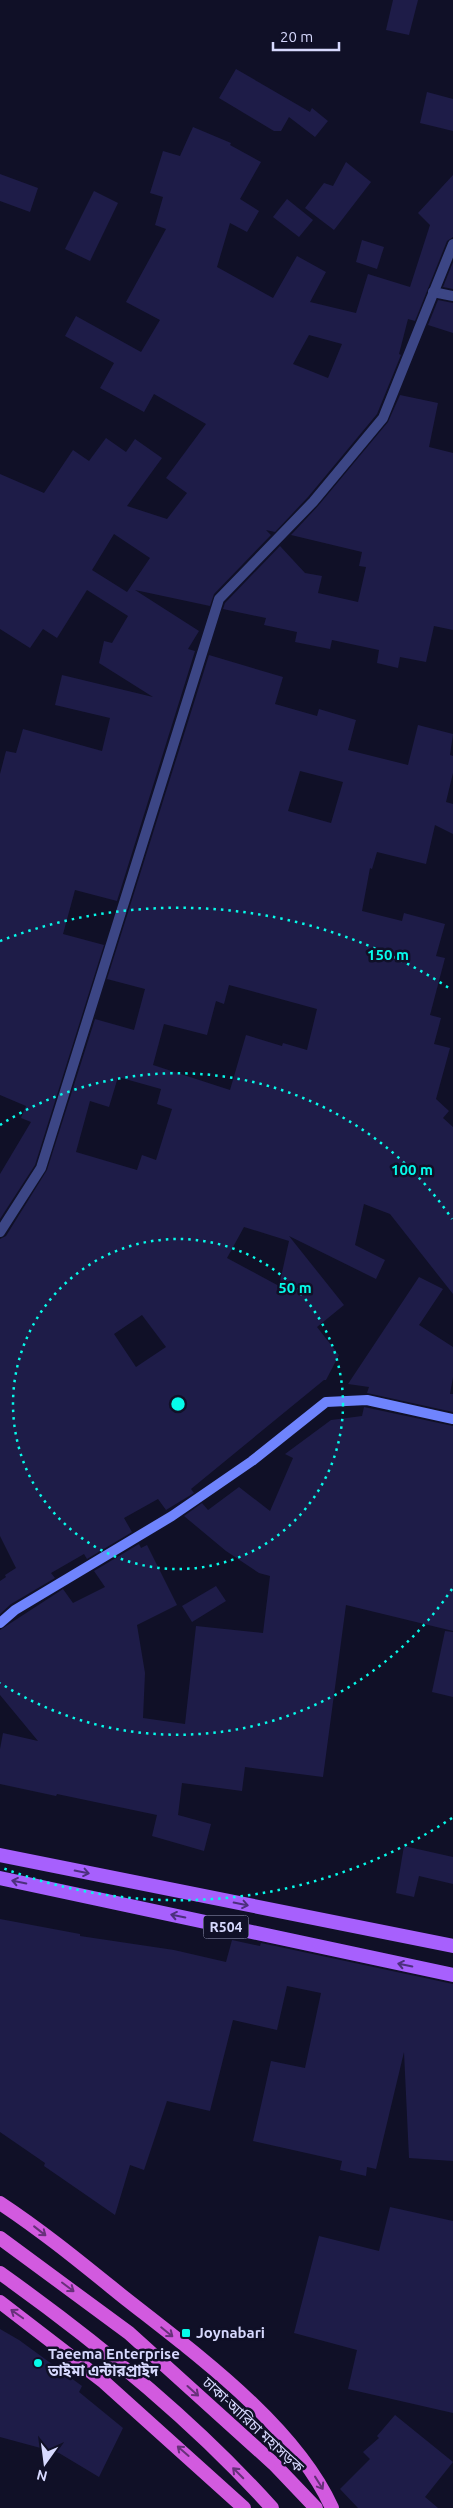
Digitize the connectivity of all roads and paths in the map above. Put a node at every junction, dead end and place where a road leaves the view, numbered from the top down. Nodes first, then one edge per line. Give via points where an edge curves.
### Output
1 (453, 244) edge
2 (433, 292) junction
3 (453, 296) edge
4 (0, 1232) edge
5 (453, 1419) edge
6 (0, 1623) edge
7 (0, 1855) edge
8 (0, 1878) edge
9 (453, 1946) edge
10 (453, 1975) edge
11 (0, 2203) edge
12 (0, 2238) edge
13 (0, 2273) edge
14 (0, 2302) edge
15 (244, 2508) edge
16 (272, 2508) edge
17 (316, 2508) edge
18 (332, 2508) edge

1 - 2 street
2 - 3 street
2 - 4 street via 383,418 314,502 219,599 41,1168
5 - 6 main road via 367,1400 326,1402 252,1461 180,1510 15,1610
7 -> 9 main road, R504
10 -> 8 main road, R504
11 -> 18 highway via 30,2222 173,2336 262,2414 320,2482
12 -> 17 highway, ঢাকা-আরিচা মহাসড়ক via 129,2333 274,2464
16 -> 13 highway via 197,2431 56,2313
15 -> 14 highway via 104,2382

